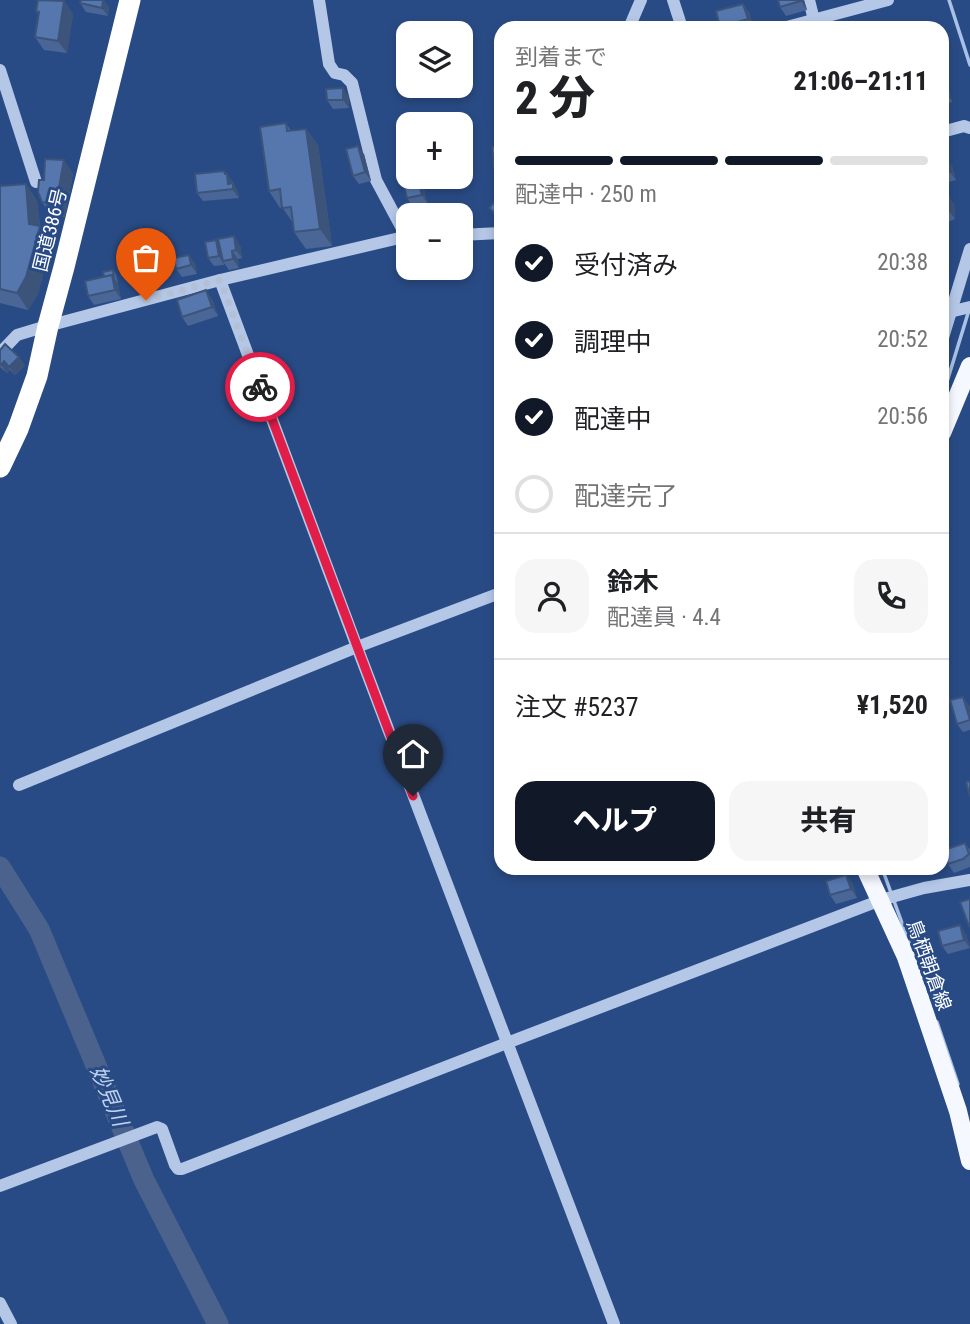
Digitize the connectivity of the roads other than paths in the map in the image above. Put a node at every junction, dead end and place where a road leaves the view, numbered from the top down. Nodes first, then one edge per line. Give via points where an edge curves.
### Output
1 (130, 0) edge
2 (319, 0) edge
3 (640, 0) edge
4 (673, 0) edge
5 (809, 0) edge
6 (888, 0) edge
7 (632, 21) edge
8 (680, 21) edge
9 (822, 21) edge
10 (0, 70) edge
11 (970, 128) edge
12 (949, 130) edge
13 (36, 182) edge
14 (396, 216) edge
15 (494, 233) edge
16 (473, 234) edge
17 (396, 239) edge
18 (970, 249) edge
19 (220, 280) junction
20 (955, 311) edge
21 (48, 326) junction
22 (0, 353) edge
23 (970, 366) edge
24 (949, 416) edge
25 (0, 467) edge
26 (494, 595) edge
27 (357, 648) junction
28 (19, 785) dead end
29 (868, 875) edge
30 (970, 880) edge
31 (881, 900) junction
32 (507, 1043) junction
33 (970, 1161) edge
34 (0, 1186) edge
35 (0, 1303) edge
36 (11, 1324) edge
37 (614, 1324) edge

1 - 21 highway, 国道386号
2 - 14 street via 329,64 352,83 376,180
3 - 7 street
4 - 8 street
5 - 9 street
6 - 9 street
10 - 13 street
11 - 12 street
15 - 16 street
17 - 19 street
18 - 20 street
19 - 21 street
19 - 27 street
21 - 22 street via 17,335
21 - 25 highway, 国道386号 via 37,376
23 - 24 main road
26 - 27 street
27 - 28 street
27 - 32 street
29 - 31 main road, 鳥栖朝倉線
30 - 31 street
31 - 32 street
31 - 33 main road, 鳥栖朝倉線 via 906,957 958,1111
32 - 34 street via 182,1169 175,1165 162,1129 157,1128
32 - 37 street
35 - 36 street

